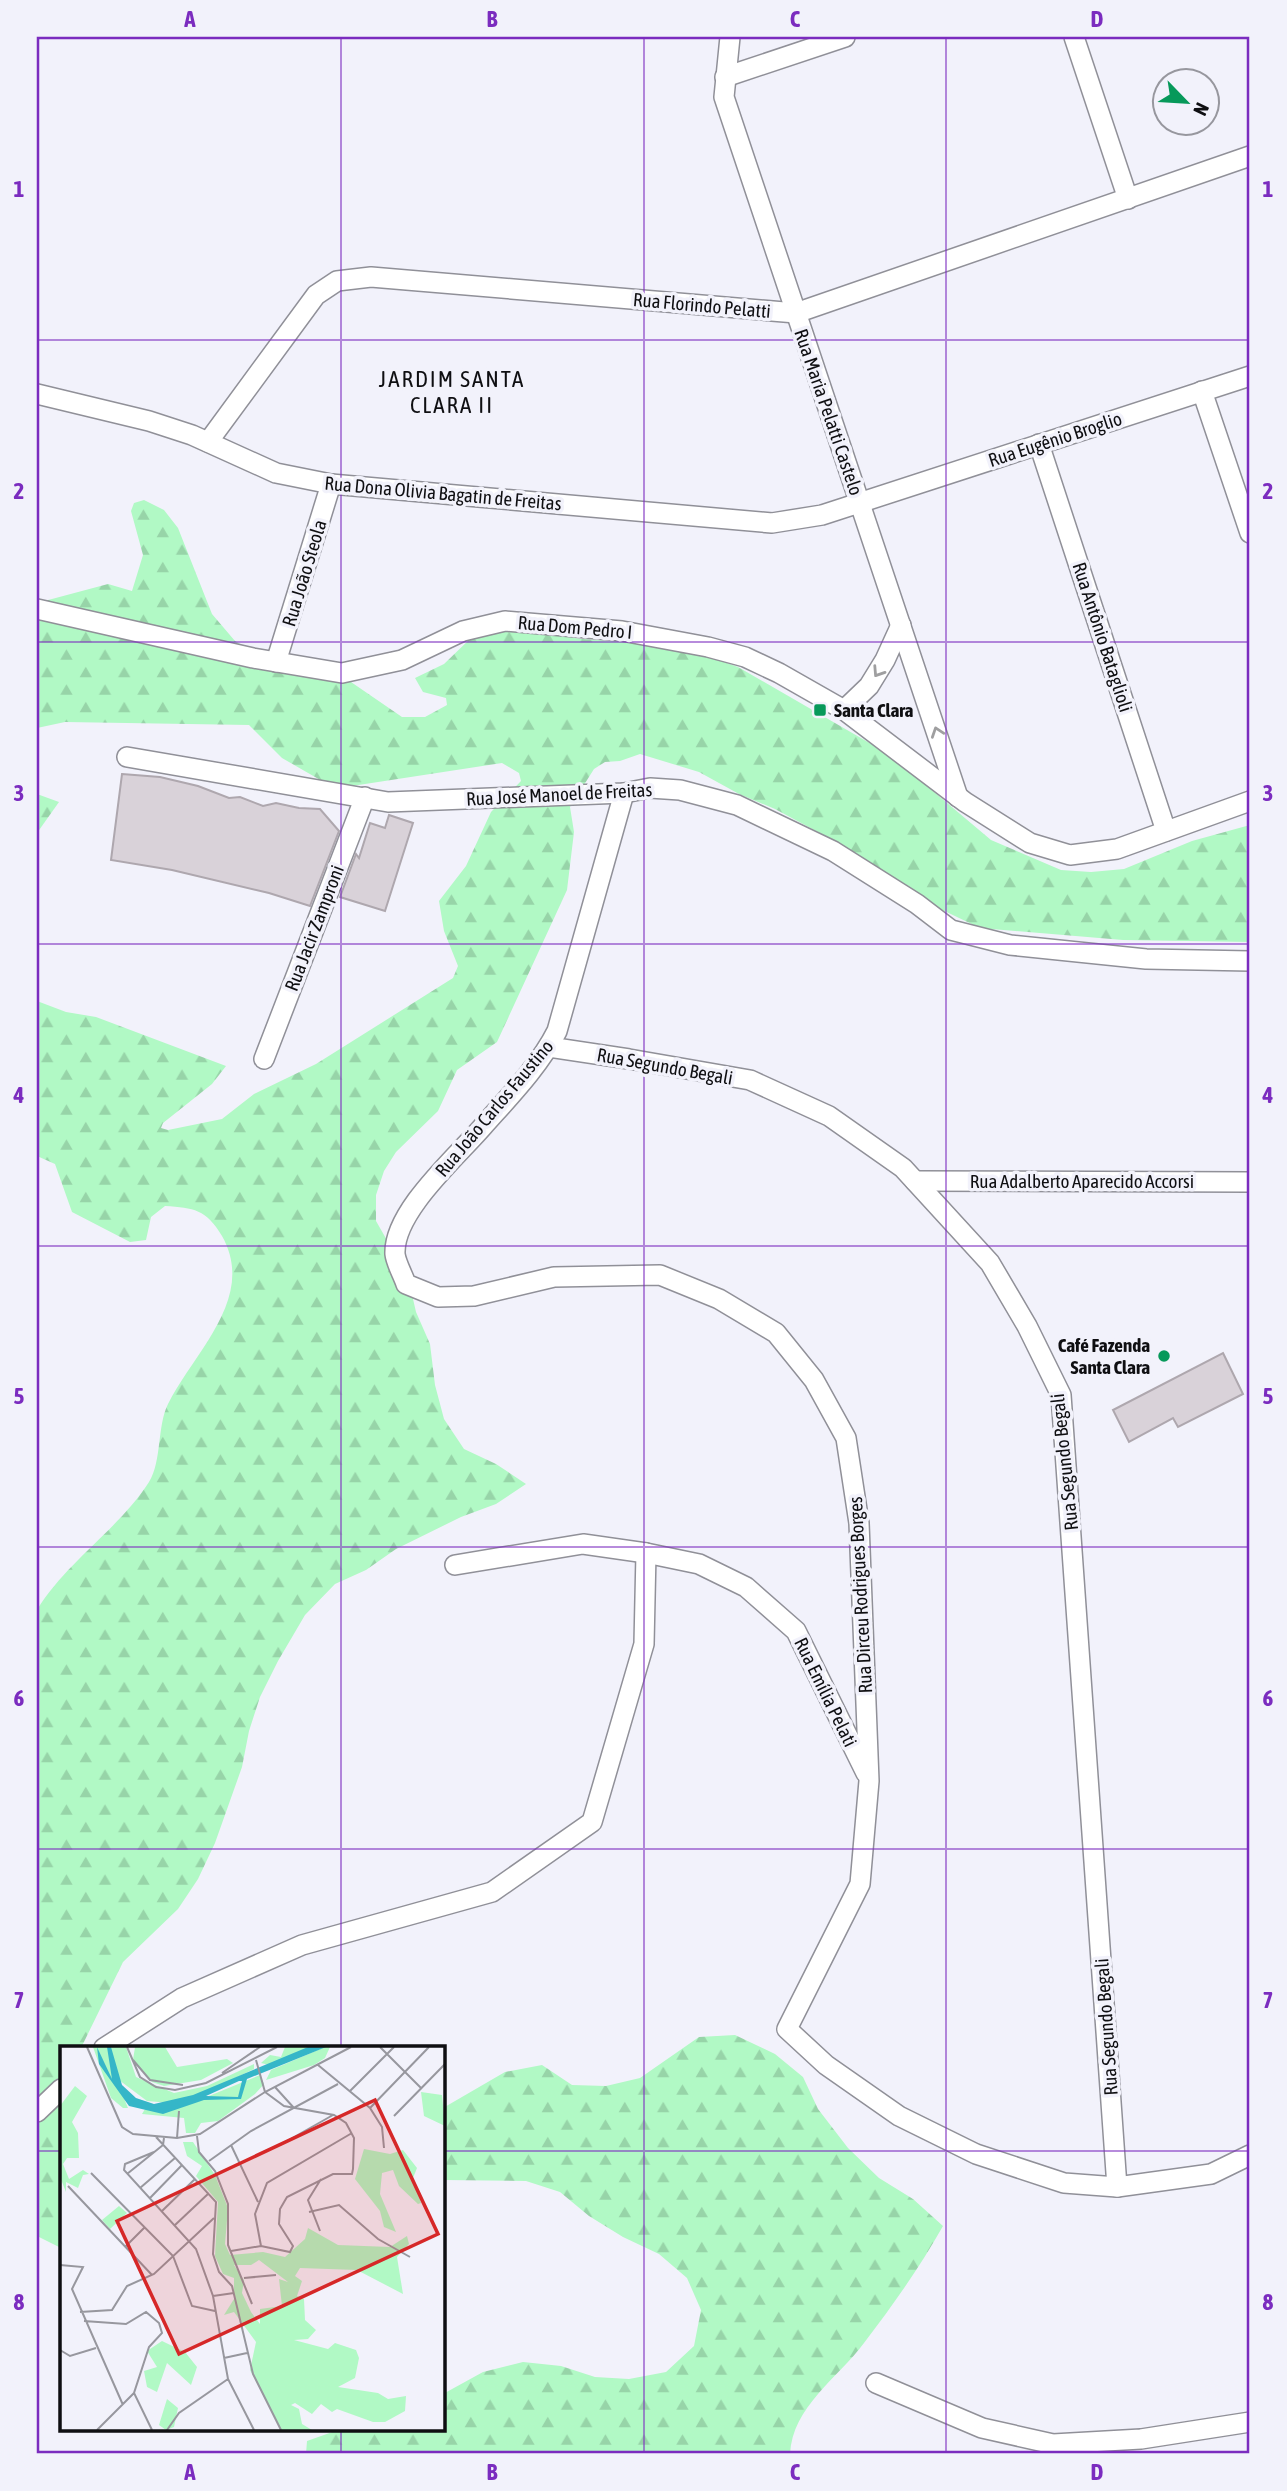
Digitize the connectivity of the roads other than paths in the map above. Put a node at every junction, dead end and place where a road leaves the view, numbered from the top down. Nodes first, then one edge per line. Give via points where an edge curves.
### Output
1 (730, 37) edge
2 (845, 37) edge
3 (1074, 37) edge
4 (725, 77) junction
5 (1250, 156) edge
6 (1128, 200) junction
7 (796, 313) junction
8 (1250, 376) edge
9 (1202, 391) junction
10 (37, 394) edge
11 (208, 442) junction
12 (1039, 444) junction
13 (331, 484) junction
14 (859, 503) junction
15 (1250, 533) edge
16 (37, 609) edge
17 (901, 625) junction
18 (276, 662) junction
19 (844, 710) junction
20 (127, 757) dead end
21 (624, 793) junction
22 (365, 797) junction
23 (958, 797) junction
24 (1250, 801) edge
25 (1166, 831) junction
26 (1250, 961) edge
27 (549, 1047) junction
28 (264, 1059) dead end
29 (915, 1181) junction
30 (1250, 1182) edge
31 (395, 1254) joint
32 (646, 1553) junction
33 (455, 1565) dead end
34 (869, 1781) junction
35 (107, 2046) edge
36 (60, 2090) edge
37 (37, 2112) edge
38 (1250, 2155) edge
39 (1117, 2187) junction
40 (876, 2383) dead end
41 (1248, 2428) edge

1 - 4 street, Rua Maria Pelatti Castelo
2 - 4 street
3 - 6 street
4 - 7 street, Rua Maria Pelatti Castelo via 724,97
5 - 6 street, Rua Florindo Pelatti
6 - 7 street, Rua Florindo Pelatti
7 - 11 street, Rua Florindo Pelatti via 371,277 337,281 316,295
7 - 14 street, Rua Maria Pelatti Castelo
8 - 9 street, Rua Eugênio Broglio
9 - 12 street, Rua Eugênio Broglio
9 - 15 street
10 - 11 street, Rua Dona Olivia Bagatin de Freitas via 149,421
11 - 13 street, Rua Dona Olivia Bagatin de Freitas via 276,473
12 - 14 street, Rua Eugênio Broglio
12 - 25 street, Rua Antônio Bataglioli
13 - 14 street, Rua Dona Olivia Bagatin de Freitas via 772,523
13 - 18 street, Rua João Steola
14 - 17 street, Rua Maria Pelatti Castelo
16 - 18 street, Rua Dom Pedro I
17 -> 19 street via 869,686
23 -> 17 street, Rua Maria Pelatti Castelo
18 - 19 street, Rua Dom Pedro I via 342,673 402,660 463,631 518,622 633,632 708,646 745,657
19 - 23 street, Rua Dom Pedro I
20 - 22 street, Rua José Manoel de Freitas
21 - 22 street, Rua José Manoel de Freitas via 388,802
21 - 26 street, Rua José Manoel de Freitas via 650,788 680,790 737,805 833,851 951,930 1010,945 1146,960
21 - 27 street, Rua João Carlos Faustino
22 - 28 street, Rua Jacir Zamproni
23 - 25 street, Rua Dom Pedro I via 1030,844 1070,855 1117,849
24 - 25 street, Rua Dom Pedro I
27 - 29 street, Rua Segundo Begali via 750,1080 829,1116
27 - 31 street, Rua João Carlos Faustino via 415,1202 400,1226
29 - 30 street, Rua Adalberto Aparecido Accorsi
29 - 39 street, Rua Segundo Begali via 990,1263 1061,1395
31 - 34 street, Rua Dirceu Rodrigues Borges via 406,1284 438,1297 474,1296 554,1277 660,1275 719,1299 776,1333 814,1380 846,1438 859,1523
32 - 33 street, Rua Emília Pelati via 583,1545
32 - 34 street, Rua Emília Pelati via 699,1564 746,1587 796,1631
32 - 35 street via 644,1644 592,1822 492,1892 302,1945 183,1998
34 - 39 street, Rua Dirceu Rodrigues Borges via 860,1884 787,2029 826,2065 900,2116 976,2154 1064,2183
36 - 37 street
38 - 39 street via 1210,2174
40 - 41 street via 982,2428 1053,2444

